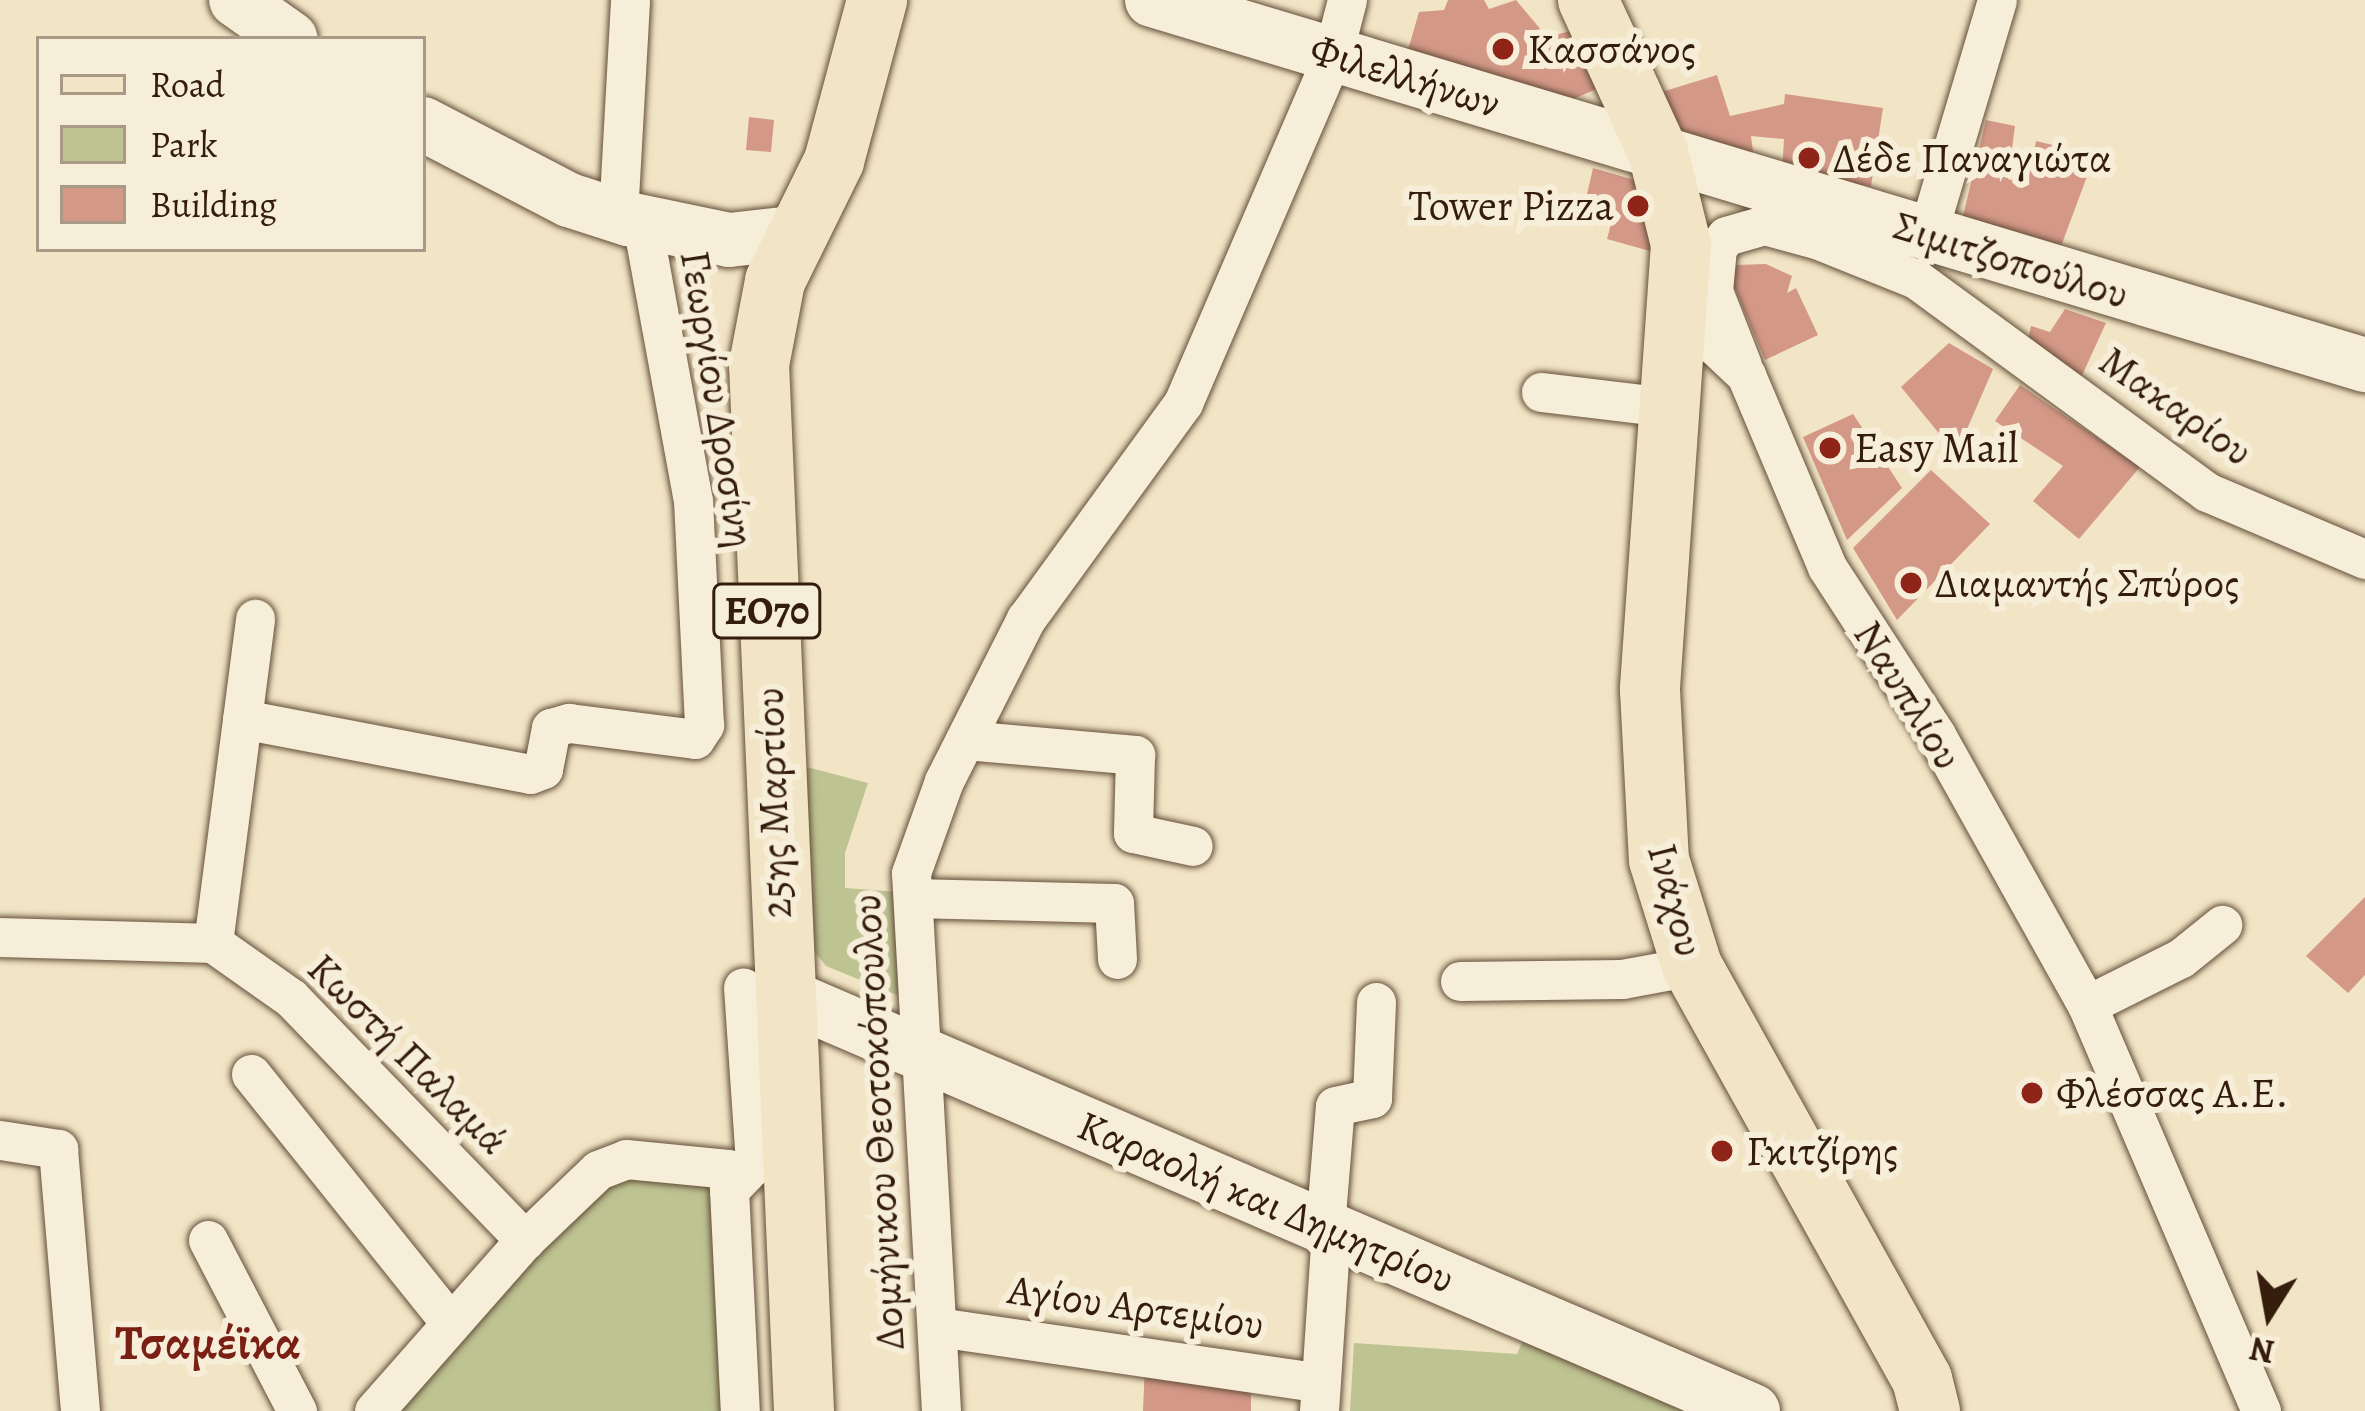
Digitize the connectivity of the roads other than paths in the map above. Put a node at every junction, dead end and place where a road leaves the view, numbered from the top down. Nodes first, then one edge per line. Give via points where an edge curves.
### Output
1 (630, 0) edge
2 (877, 0) edge
3 (1152, 0) edge
4 (1347, 0) edge
5 (1588, 0) edge
6 (1997, 0) edge
7 (1333, 54) junction
8 (426, 125) edge
9 (1658, 152) junction
10 (630, 220) junction
11 (792, 233) junction
12 (1944, 240) junction
13 (1949, 301) junction
14 (1671, 330) junction
15 (2365, 365) edge
16 (1746, 375) junction
17 (1540, 392) dead end
18 (1667, 407) junction
19 (2365, 559) edge
20 (255, 619) dead end
21 (242, 719) junction
22 (965, 740) junction
23 (1193, 846) dead end
24 (913, 898) junction
25 (2222, 925) dead end
26 (0, 938) edge
27 (213, 943) junction
28 (1118, 959) dead end
29 (1692, 966) junction
30 (1460, 981) dead end
31 (761, 990) junction
32 (1376, 1002) dead end
33 (2087, 1005) junction
34 (920, 1054) junction
35 (251, 1074) dead end
36 (0, 1140) edge
37 (729, 1180) junction
38 (1328, 1229) junction
39 (208, 1240) dead end
40 (525, 1240) junction
41 (448, 1320) junction
42 (938, 1327) junction
43 (1319, 1397) edge
44 (80, 1411) edge
45 (297, 1411) edge
46 (374, 1411) edge
47 (740, 1411) edge
48 (804, 1411) edge
49 (941, 1411) edge
50 (1753, 1411) edge
51 (1930, 1411) edge
52 (2261, 1411) edge

1 - 10 street
2 - 11 main road, 25ης Μαρτίου / ΕΟ70 via 834,161
3 - 7 main road, Φιλελλήνων
4 - 7 street, Δομήνικου Θεοτοκόπουλου
5 - 9 main road
6 - 12 street
7 - 9 main road, Φιλελλήνων
7 - 22 street, Δομήνικου Θεοτοκόπουλου via 1183,404 1026,619
8 - 10 main road
9 - 12 main road, Σιμιτζοπούλου
9 - 14 main road via 1681,244
10 - 11 main road via 729,240
10 - 21 street, Γεωργίου Δροσίνη via 693,500 704,724 695,739 568,723 551,728 543,769 530,774
11 - 31 main road, 25ης Μαρτίου / ΕΟ70 via 759,365
12 - 13 street
12 - 15 main road, Σιμιτζοπούλου
13 - 16 street, Μακαρίου via 1816,238 1744,228 1726,236 1712,263
13 - 19 street, Μακαρίου via 2206,493
14 - 16 street, Ναυπλίου via 1710,340
14 - 18 main road, Ινάχου
16 - 33 street, Ναυπλίου via 1827,566 1936,735
17 - 18 street
18 - 29 main road, Ινάχου via 1651,779 1660,860
20 - 21 street
21 - 27 street
22 - 23 street via 1135,755 1133,833
22 - 24 street, Δομήνικου Θεοτοκόπουλου via 911,874
24 - 28 street via 1114,903
24 - 34 street, Δομήνικου Θεοτοκόπουλου
25 - 33 street via 2180,958
26 - 27 street
27 - 40 street, Κωστή Παλαμά via 291,998
29 - 30 street via 1622,979
29 - 51 main road, Ινάχου via 1922,1379
31 - 34 main road, Καραολή και Δημητρίου
31 - 37 street via 754,1163
31 - 48 main road, 25ης Μαρτίου
32 - 38 street via 1372,1098 1335,1106
33 - 52 street, Ναυπλίου
34 - 38 main road, Καραολή και Δημητρίου
34 - 42 street, Δομήνικου Θεοτοκόπουλου
35 - 41 street
36 - 44 street via 58,1149
37 - 40 street via 626,1159 598,1170
37 - 47 street
38 - 43 street
38 - 50 main road, Καραολή και Δημητρίου
39 - 45 street
40 - 41 street
41 - 46 street
42 - 43 street, Αγίου Αρτεμίου
42 - 49 street, Δομήνικου Θεοτοκόπουλου

